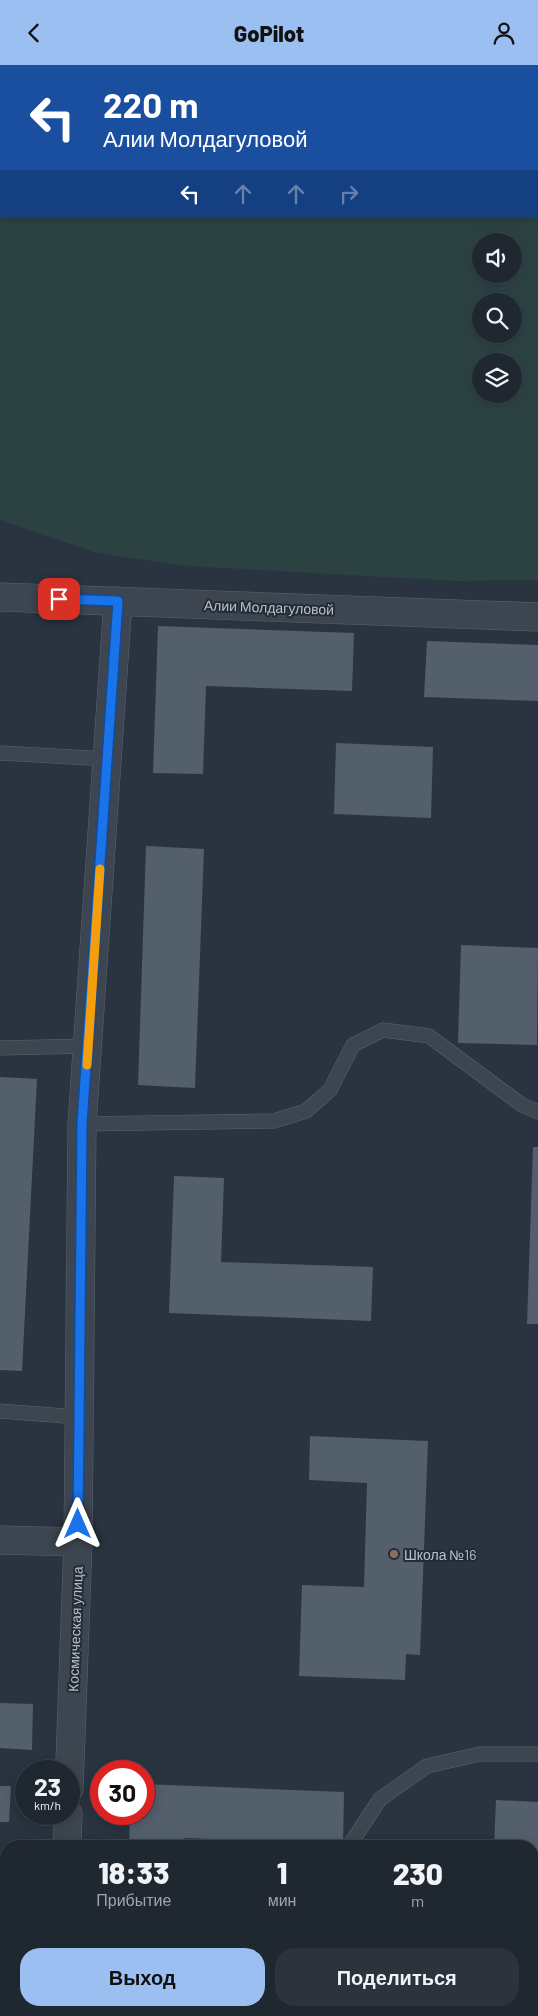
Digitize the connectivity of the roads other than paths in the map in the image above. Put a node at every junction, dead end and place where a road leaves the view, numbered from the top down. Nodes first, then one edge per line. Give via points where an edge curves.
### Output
1 (0, 597) edge
2 (118, 601) junction
3 (538, 617) edge
4 (0, 753) edge
5 (108, 759) junction
6 (88, 1046) junction
7 (0, 1048) edge
8 (538, 1112) edge
9 (82, 1124) junction
10 (0, 1411) edge
11 (78, 1417) junction
12 (0, 1540) edge
13 (78, 1542) junction
14 (538, 1754) edge
15 (70, 1760) edge
16 (68, 1825) edge
17 (67, 1840) edge
18 (353, 1840) edge

1 - 2 street, Алии Молдагуловой
2 - 3 street, Алии Молдагуловой
2 - 5 street, Космическая улица
4 - 5 lane
5 - 6 street, Космическая улица
6 - 7 lane
6 - 9 street, Космическая улица
8 - 9 lane via 522,1105 429,1036 384,1030 353,1045 330,1090 306,1111 274,1121
9 - 11 street, Космическая улица
10 - 11 lane
11 - 13 street, Космическая улица
12 - 13 street
13 - 15 street, Космическая улица
14 - 18 lane via 480,1754 427,1766 380,1799
16 - 17 street

